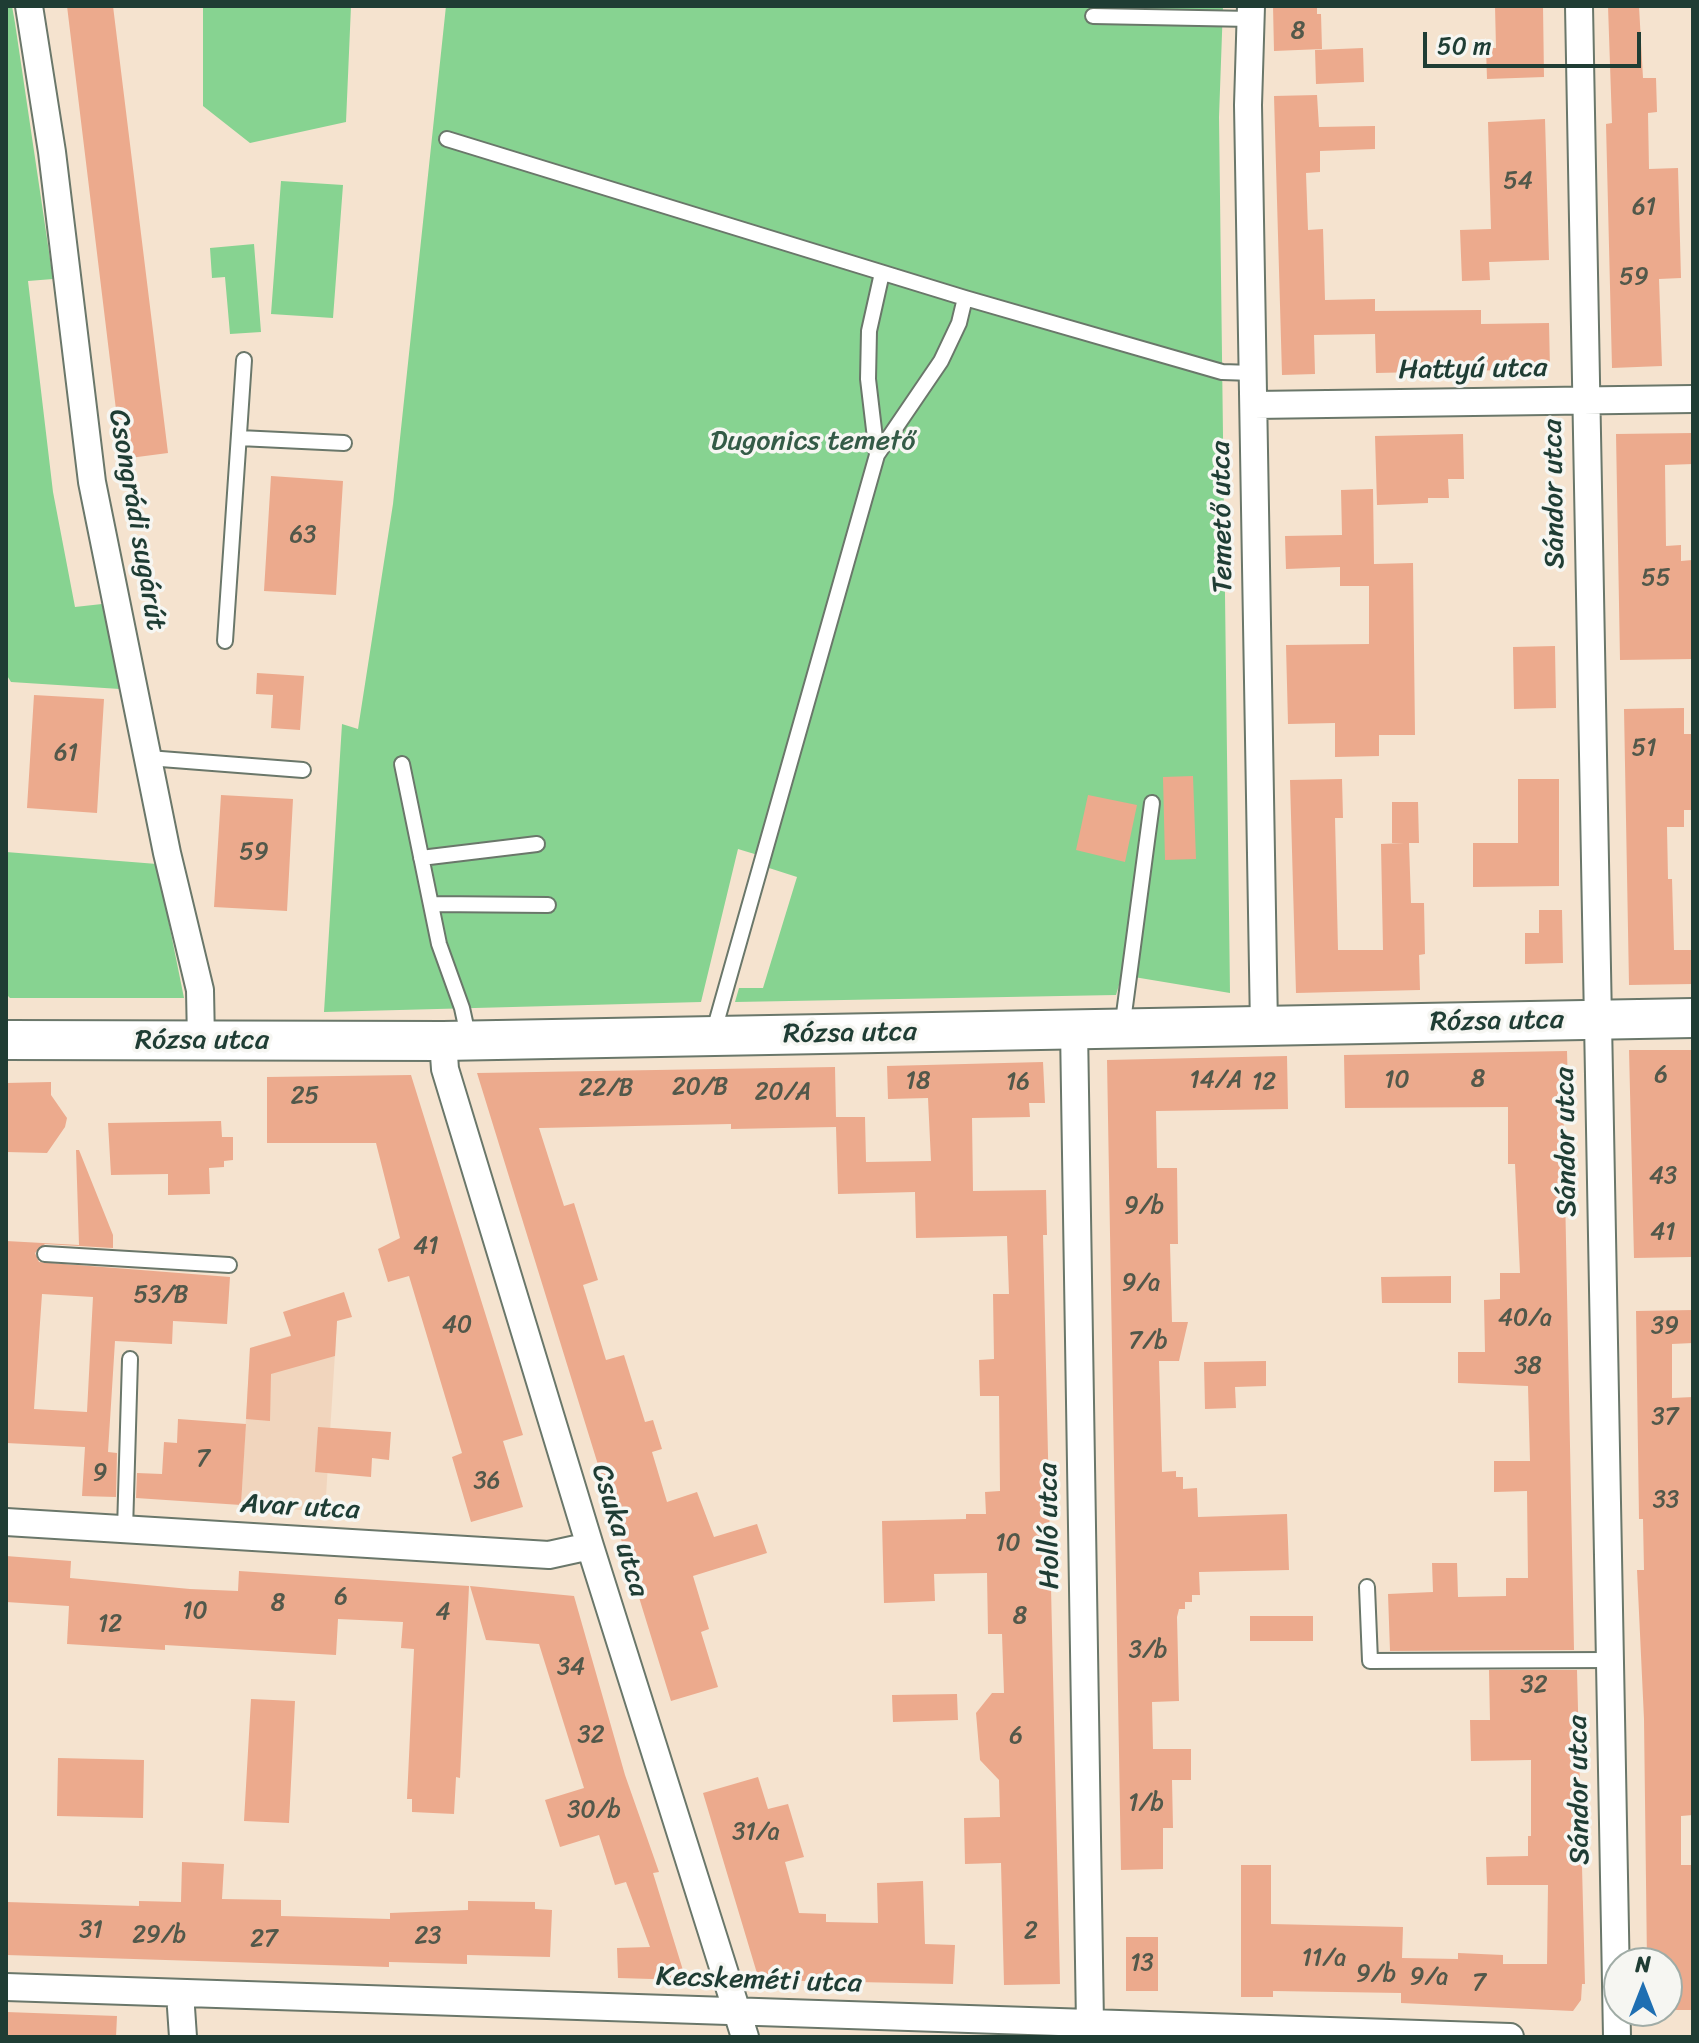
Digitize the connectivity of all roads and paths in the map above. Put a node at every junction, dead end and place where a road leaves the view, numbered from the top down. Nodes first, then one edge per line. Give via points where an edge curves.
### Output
1 (29, 6) edge
2 (1579, 6) edge
3 (1251, 12) edge
4 (1093, 16) dead end
5 (447, 139) dead end
6 (882, 273) junction
7 (965, 298) junction
8 (244, 360) dead end
9 (1253, 373) junction
10 (1693, 399) edge
11 (1585, 401) junction
12 (1254, 405) junction
13 (239, 438) junction
14 (344, 443) dead end
15 (877, 455) junction
16 (225, 641) dead end
17 (148, 758) junction
18 (402, 764) dead end
19 (303, 770) dead end
20 (1152, 803) dead end
21 (537, 844) dead end
22 (421, 858) junction
23 (431, 904) junction
24 (548, 905) dead end
25 (1693, 1018) edge
26 (1596, 1020) junction
27 (1264, 1027) junction
28 (1074, 1029) junction
29 (1122, 1029) junction
30 (712, 1037) junction
31 (6, 1040) edge
32 (201, 1041) junction
33 (456, 1041) junction
34 (45, 1254) dead end
35 (229, 1265) dead end
36 (130, 1359) dead end
37 (6, 1522) edge
38 (125, 1530) junction
39 (590, 1546) junction
40 (1367, 1587) dead end
41 (1609, 1660) junction
42 (6, 1987) edge
43 (180, 1993) junction
44 (1090, 2023) junction
45 (742, 2025) edge
46 (183, 2037) edge
47 (1510, 2037) edge
48 (1617, 2037) edge

1 - 17 street, Csongrádi sugárút via 92,482
2 - 11 street, Sándor utca
3 - 4 lane
3 - 9 street, Temető utca
5 - 6 lane
6 - 7 lane
6 - 15 lane via 869,331 868,379
7 - 9 lane via 1222,372
7 - 15 lane via 941,361
8 - 13 lane
9 - 12 street, Temető utca
10 - 11 street, Hattyú utca
11 - 12 street, Hattyú utca
11 - 26 street, Sándor utca
12 - 27 street, Temető utca
13 - 14 lane
13 - 16 lane
15 - 30 lane
17 - 19 lane
17 - 32 street, Csongrádi sugárút via 200,990
18 - 22 lane
20 - 29 lane
21 - 22 lane
22 - 23 lane
23 - 24 lane
23 - 33 lane via 462,1008
25 - 26 street, Rózsa utca
26 - 27 street, Rózsa utca
26 - 41 street, Sándor utca
27 - 29 street, Rózsa utca
28 - 29 street, Rózsa utca
28 - 30 street, Rózsa utca
28 - 44 street, Holló utca
30 - 33 street, Rózsa utca
31 - 32 street, Rózsa utca
32 - 33 street, Rózsa utca
33 - 39 street, Csuka utca via 445,1069
34 - 35 lane
36 - 38 lane
37 - 38 street, Avar utca
38 - 39 street, Avar utca via 549,1555
39 - 45 street, Csuka utca
40 - 41 lane via 1370,1661
41 - 48 street, Sándor utca
42 - 43 street, Kecskeméti utca
43 - 45 street, Kecskeméti utca
43 - 46 street
44 - 45 street, Kecskeméti utca
44 - 47 street, Kecskeméti utca

